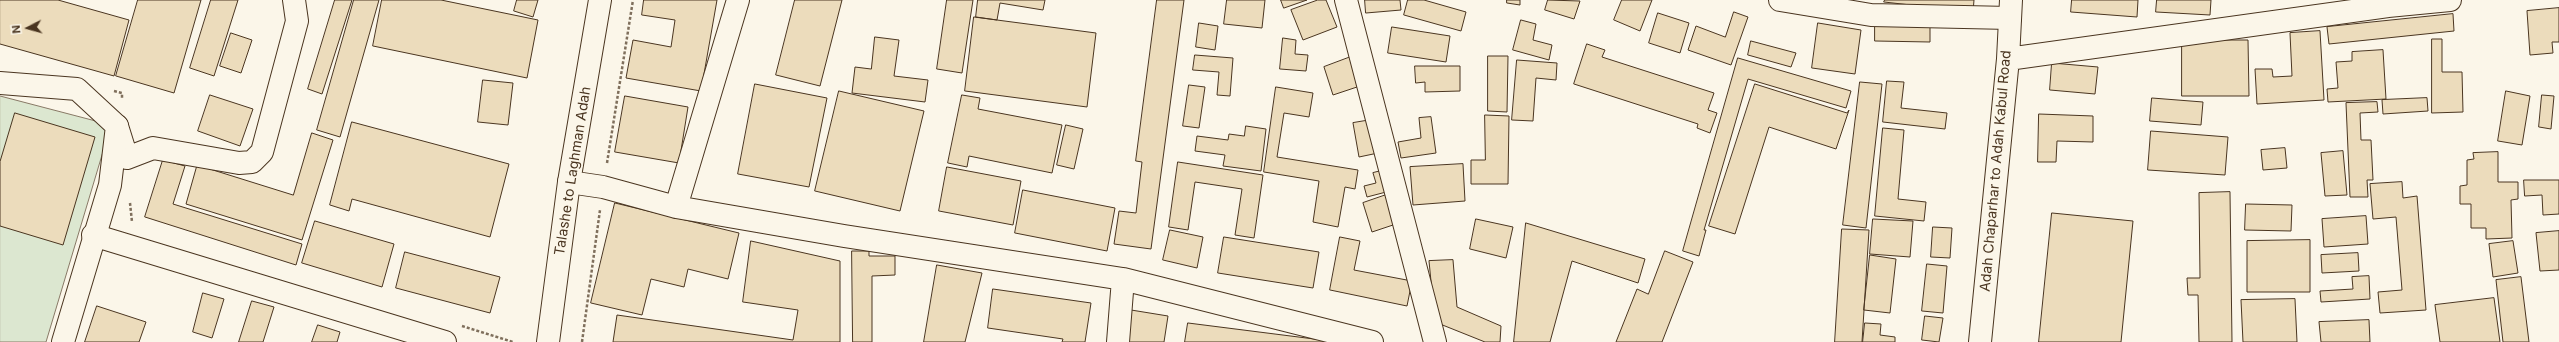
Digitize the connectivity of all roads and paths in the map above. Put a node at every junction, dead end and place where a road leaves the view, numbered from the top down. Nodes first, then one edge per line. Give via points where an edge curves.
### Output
1 (294, 0) edge
2 (600, 0) edge
3 (738, 0) edge
4 (1346, 0) edge
5 (1780, 0) edge
6 (2450, 0) edge
7 (2388, 3) edge
8 (1871, 7) edge
9 (2010, 9) edge
10 (2008, 59) junction
11 (0, 83) edge
12 (107, 88) dead end
13 (122, 100) dead end
14 (117, 126) junction
15 (568, 182) junction
16 (130, 201) dead end
17 (676, 208) junction
18 (139, 224) dead end
19 (93, 235) junction
20 (1123, 279) junction
21 (461, 326) dead end
22 (1339, 339) edge
23 (63, 342) edge
24 (446, 342) edge
25 (514, 342) edge
26 (548, 342) edge
27 (1118, 342) edge
28 (1372, 342) edge
29 (1436, 342) edge
30 (1980, 342) edge

1 - 14 street via 297,21 262,152 252,162 239,164 153,148 127,158
2 - 15 street, Talashe to Laghman Adah
3 - 17 street
4 - 29 street
5 - 8 street
6 - 7 street
7 - 10 street
8 - 9 street
9 - 10 street, Adah Chaparhar to Adah Kabul Road
10 - 30 street, Adah Chaparhar to Adah Kabul Road
11 - 14 street via 77,90
12 - 13 path via 122,93
14 - 19 street via 110,186
15 - 17 street via 603,187
15 - 26 street, Talashe to Laghman Adah
16 - 18 path via 132,222
17 - 20 street
19 - 23 street
19 - 24 street
20 - 22 street
20 - 27 street
21 - 25 path
22 - 28 street

